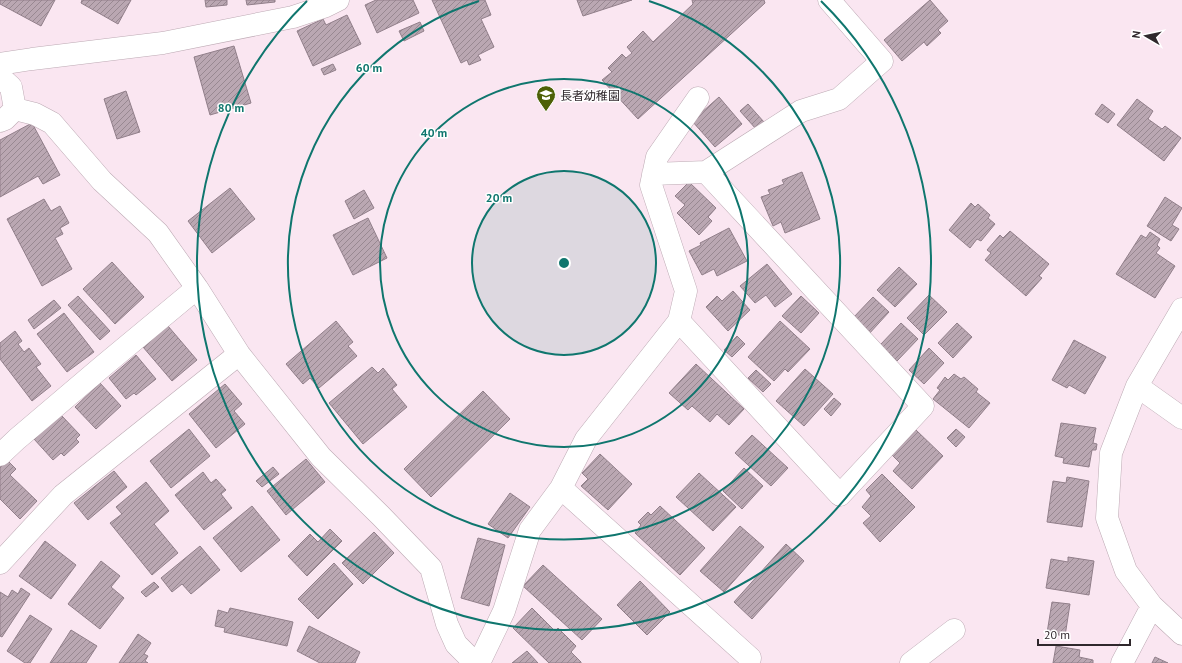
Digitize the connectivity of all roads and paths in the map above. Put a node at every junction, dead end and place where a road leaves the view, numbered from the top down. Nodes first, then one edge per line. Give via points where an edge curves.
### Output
1 (338, 0) edge
2 (829, 0) edge
3 (0, 64) edge
4 (0, 77) edge
5 (698, 98) dead end
6 (7, 115) edge
7 (706, 172) junction
8 (653, 174) junction
9 (197, 288) junction
10 (1182, 309) edge
11 (679, 321) junction
12 (239, 354) junction
13 (1137, 386) junction
14 (1182, 418) edge
15 (0, 455) edge
16 (561, 488) junction
17 (0, 563) edge
18 (1152, 606) junction
19 (954, 630) dead end
20 (1182, 634) edge
21 (750, 658) dead end
22 (475, 663) edge
23 (479, 663) edge
24 (910, 663) edge
25 (1122, 663) edge

1 - 3 street via 293,17 163,43
2 - 7 street via 882,61 839,99 801,111
4 - 6 street via 11,88
5 - 8 street via 657,157
6 - 9 street via 35,114 52,123 102,181 158,233
7 - 8 street
7 - 11 street via 923,406 840,495
8 - 11 street via 651,184 686,291
9 - 12 street
9 - 15 street
10 - 13 street
11 - 16 street via 586,439
12 - 17 street via 63,495
12 - 22 street via 321,457 431,568 456,644
13 - 14 street
13 - 18 street via 1111,453 1107,518 1126,571
16 - 21 street
16 - 23 street via 530,530 504,611
18 - 20 street
18 - 25 street
19 - 24 street

